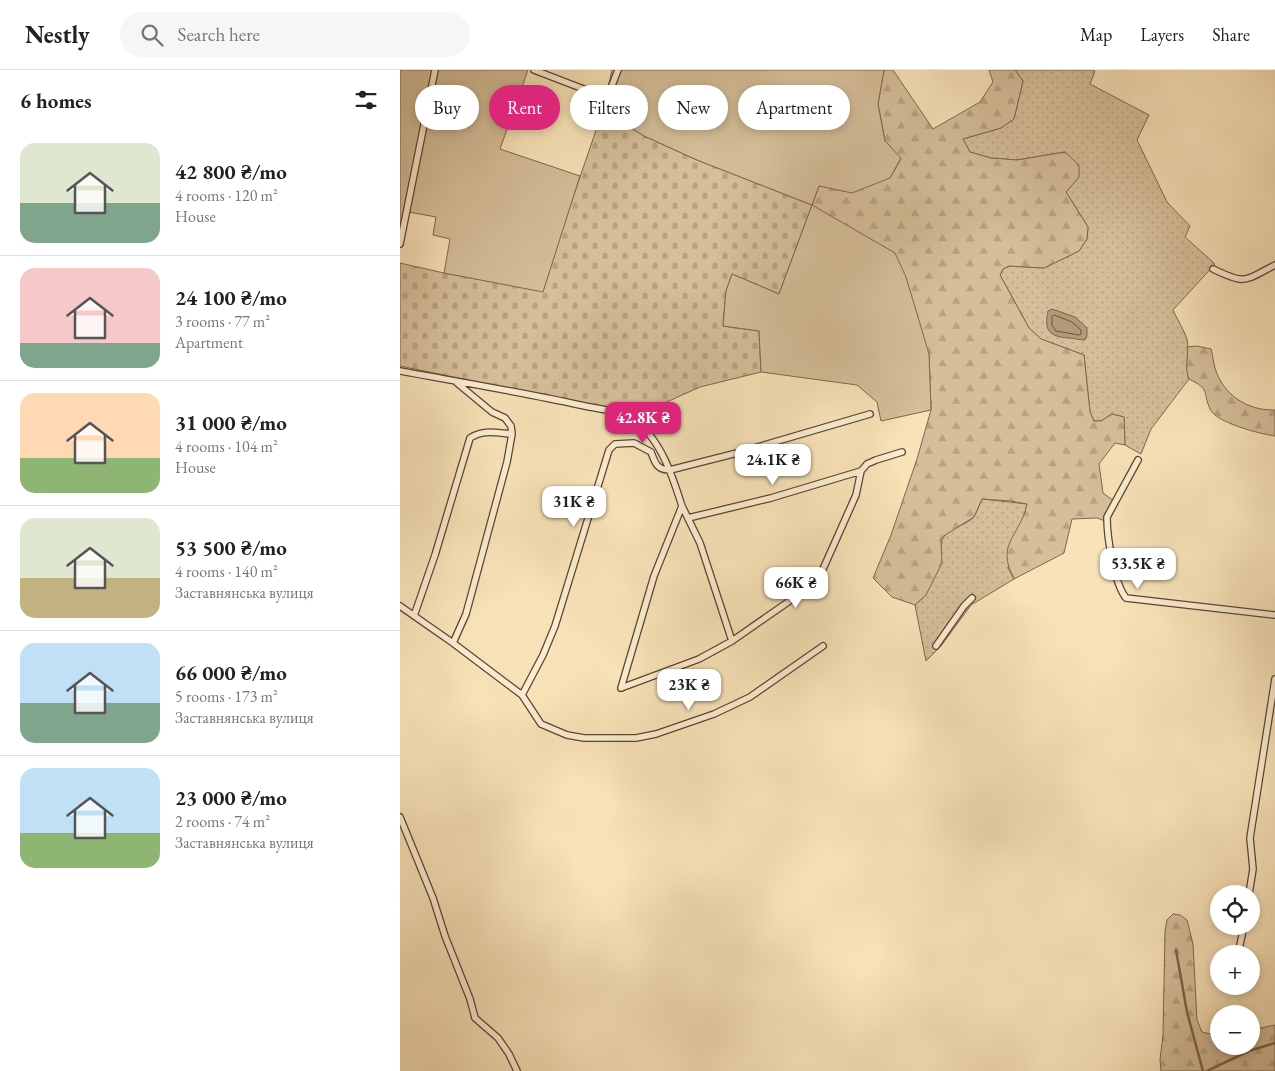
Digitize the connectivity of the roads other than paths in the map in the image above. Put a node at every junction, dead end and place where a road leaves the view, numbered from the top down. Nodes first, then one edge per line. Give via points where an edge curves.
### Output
1 (435, 70) edge
2 (534, 70) edge
3 (618, 70) edge
4 (400, 244) edge
5 (1275, 265) edge
6 (1213, 269) dead end
7 (400, 370) edge
8 (455, 382) junction
9 (870, 414) dead end
10 (512, 434) junction
11 (902, 452) dead end
12 (1138, 460) dead end
13 (670, 470) junction
14 (862, 471) junction
15 (682, 506) junction
16 (688, 518) junction
17 (972, 598) dead end
18 (400, 606) edge
19 (1275, 615) edge
20 (414, 616) junction
21 (732, 641) junction
22 (453, 642) junction
23 (823, 646) dead end
24 (936, 646) dead end
25 (1275, 679) edge
26 (522, 695) junction
27 (400, 817) edge
28 (1251, 885) edge
29 (517, 1071) edge

1 - 4 street
2 - 3 street via 607,98
5 - 6 street via 1246,280 1234,279
7 - 8 street
8 - 10 street via 492,412 505,418
8 - 13 street via 620,414 635,421 650,436
9 - 13 street
10 - 20 street via 487,432 470,438
10 - 22 street via 466,614
11 - 14 street via 867,464
12 - 19 street via 1107,517 1120,592 1126,598
13 - 15 street
13 - 26 street via 656,466 651,452 634,443 615,444 609,450 555,626
14 - 16 street
14 - 21 street via 856,495 823,569 801,592
15 - 16 street
15 - 21 street via 654,576 621,688 699,659
16 - 21 street via 700,542
17 - 24 street
18 - 20 street
20 - 22 street
22 - 26 street
23 - 26 street via 750,697 714,714 636,738 584,738 551,729 541,724
25 - 28 street via 1250,838
27 - 29 street via 433,898 475,1018 498,1038

